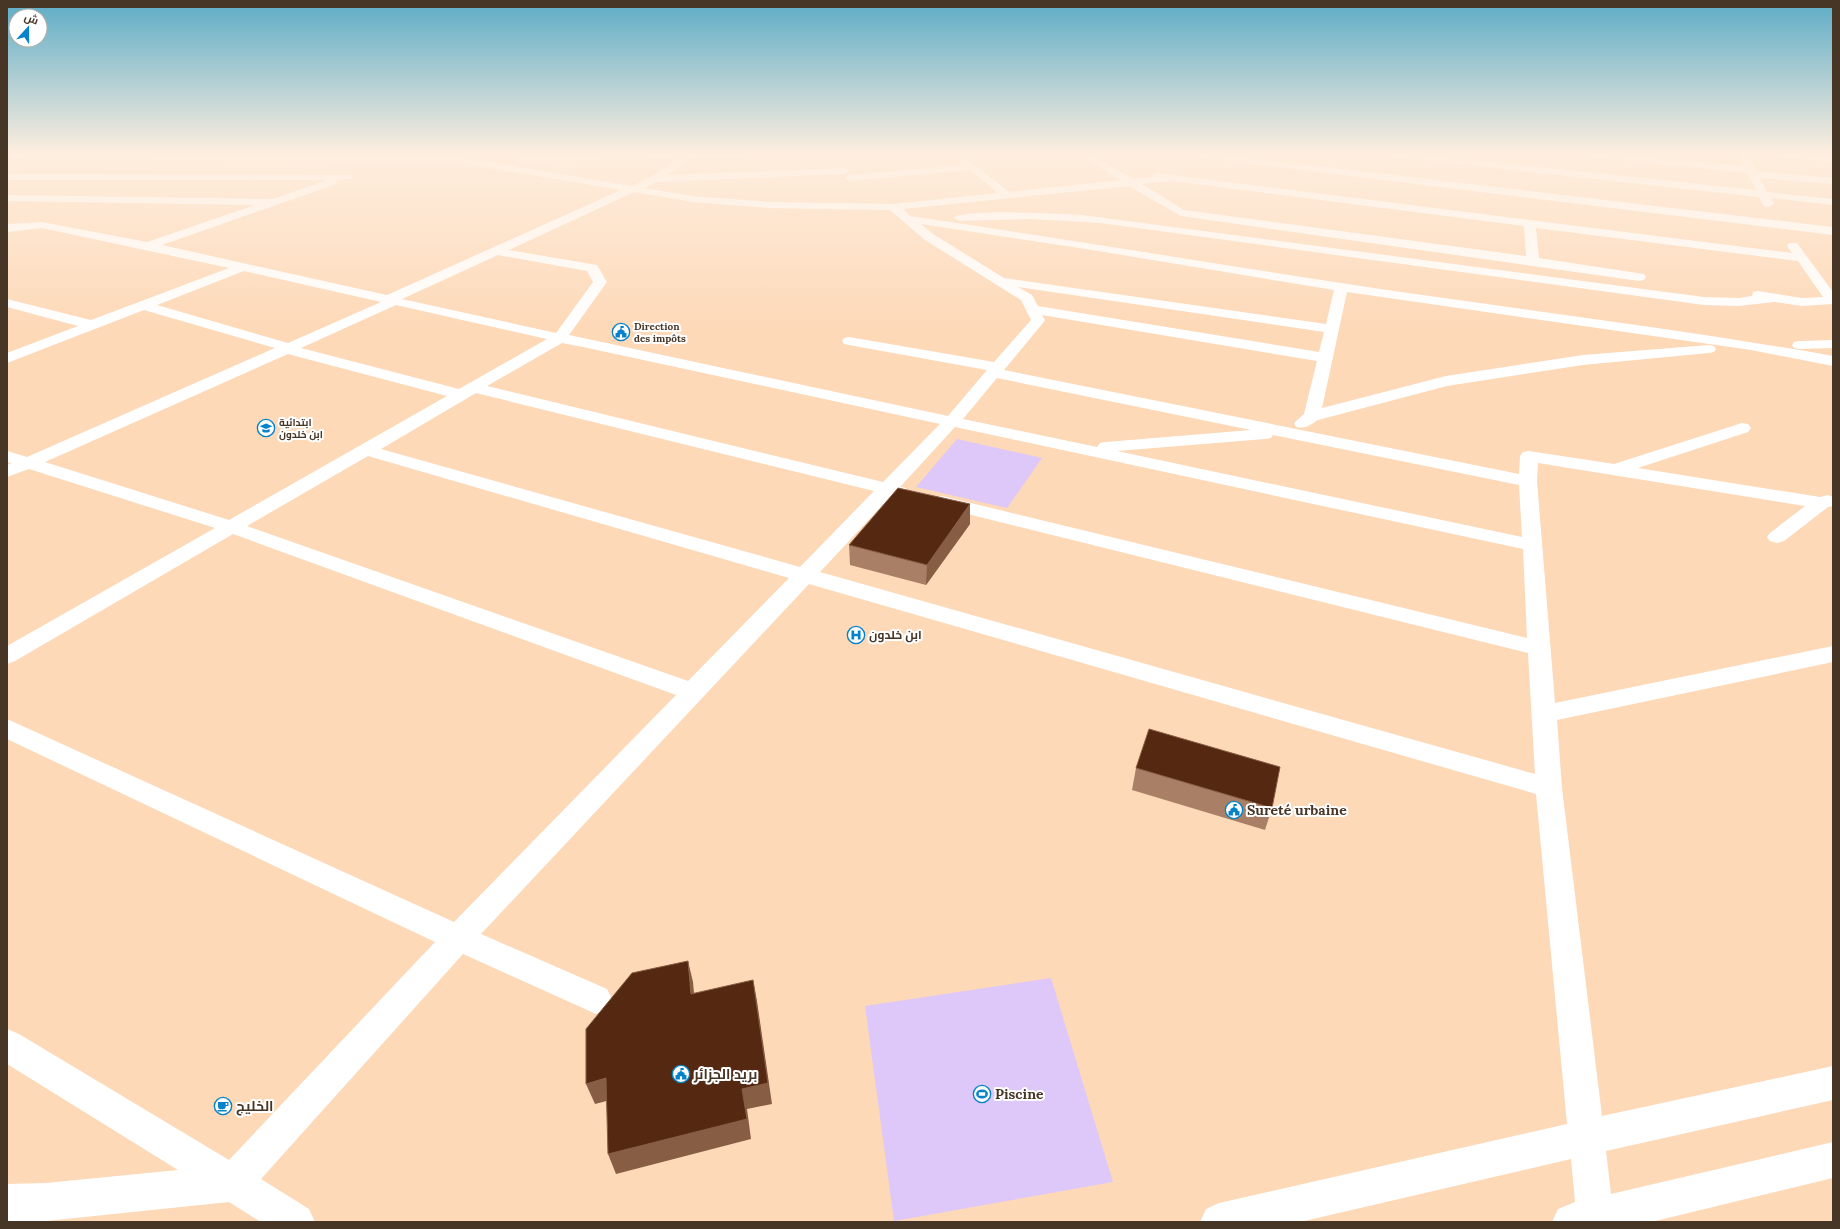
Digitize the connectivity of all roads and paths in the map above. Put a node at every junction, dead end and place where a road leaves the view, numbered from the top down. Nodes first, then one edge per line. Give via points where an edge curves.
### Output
1 (247, 211) edge
2 (585, 211) edge
3 (862, 211) edge
4 (894, 211) edge
5 (914, 211) edge
6 (1177, 211) edge
7 (1440, 211) edge
8 (1668, 211) edge
9 (1772, 211) edge
10 (899, 214) junction
11 (64, 216) dead end
12 (1530, 223) junction
13 (42, 225) junction
14 (1779, 225) junction
15 (7, 228) edge
16 (1833, 231) edge
17 (148, 246) junction
18 (497, 251) junction
19 (1801, 258) junction
20 (1533, 261) junction
21 (243, 267) junction
22 (1649, 279) dead end
23 (1000, 280) junction
24 (1341, 287) junction
25 (1718, 289) dead end
26 (1772, 298) junction
27 (391, 300) junction
28 (1832, 300) edge
29 (7, 303) edge
30 (143, 306) junction
31 (1033, 309) junction
32 (92, 325) junction
33 (1332, 329) junction
34 (560, 338) junction
35 (850, 341) dead end
36 (1833, 341) edge
37 (1751, 346) junction
38 (288, 348) junction
39 (7, 358) edge
40 (1325, 358) junction
41 (1833, 361) edge
42 (996, 370) junction
43 (468, 391) junction
44 (1312, 416) junction
45 (952, 421) junction
46 (1742, 428) dead end
47 (1290, 432) junction
48 (1081, 449) junction
49 (366, 450) junction
50 (7, 456) edge
51 (30, 462) junction
52 (1614, 470) junction
53 (7, 472) edge
54 (1528, 481) junction
55 (887, 489) junction
56 (1827, 501) edge
57 (231, 528) junction
58 (1777, 537) dead end
59 (1532, 545) junction
60 (804, 575) junction
61 (1539, 648) junction
62 (1833, 654) edge
63 (7, 656) edge
64 (692, 692) junction
65 (1544, 714) junction
66 (7, 728) edge
67 (1549, 788) junction
68 (458, 938) junction
69 (596, 999) dead end
70 (7, 1045) edge
71 (1833, 1083) edge
72 (1587, 1137) junction
73 (1833, 1160) edge
74 (233, 1183) junction
75 (7, 1203) edge
76 (1590, 1220) edge
77 (296, 1222) edge
78 (1219, 1222) edge

1 - 17 street
2 - 18 street
3 - 10 street
4 - 10 street
5 - 10 street
6 - 20 street via 1181,214
7 - 12 street
8 - 14 street
9 - 14 street
10 - 23 street via 929,238
10 - 24 street
10 - 26 street via 1063,216 1704,301 1739,302
11 - 13 street
12 - 19 street
12 - 20 street
13 - 15 street
13 - 17 street
14 - 16 street
14 - 19 street
17 - 21 street
18 - 27 street
18 - 34 street via 592,268 600,282
19 - 28 street
20 - 22 street
21 - 27 street
21 - 30 street
23 - 31 street via 1027,298
23 - 33 street
24 - 33 street
24 - 37 street
25 - 26 street
26 - 28 street via 1802,302
27 - 34 street
27 - 38 street
29 - 32 street
30 - 32 street
30 - 38 street
31 - 40 street
31 - 42 street via 1038,320
32 - 39 street
33 - 40 street
34 - 43 street
34 - 45 street
35 - 42 street
36 - 37 street
37 - 41 street
37 - 44 street via 1583,360 1446,381
38 - 43 street
38 - 51 street
40 - 44 street
42 - 45 street
42 - 47 street
43 - 49 street
43 - 55 street
44 - 47 street
45 - 48 street
45 - 55 street
46 - 52 street
47 - 48 street
47 - 54 street
48 - 59 street
49 - 57 street
49 - 60 street
50 - 51 street
51 - 53 street
51 - 57 street
52 - 54 street via 1529,456
52 - 56 street
54 - 59 street
55 - 60 street
55 - 61 street
56 - 58 street
57 - 63 street
57 - 64 street
59 - 61 street
60 - 64 street
60 - 67 street
61 - 65 street
62 - 65 street
64 - 68 street
65 - 67 street
66 - 68 street
67 - 72 street
68 - 69 street
68 - 74 street
70 - 74 street
71 - 72 street
72 - 76 street
72 - 78 street
73 - 76 street
74 - 75 street via 46,1202
74 - 77 street

